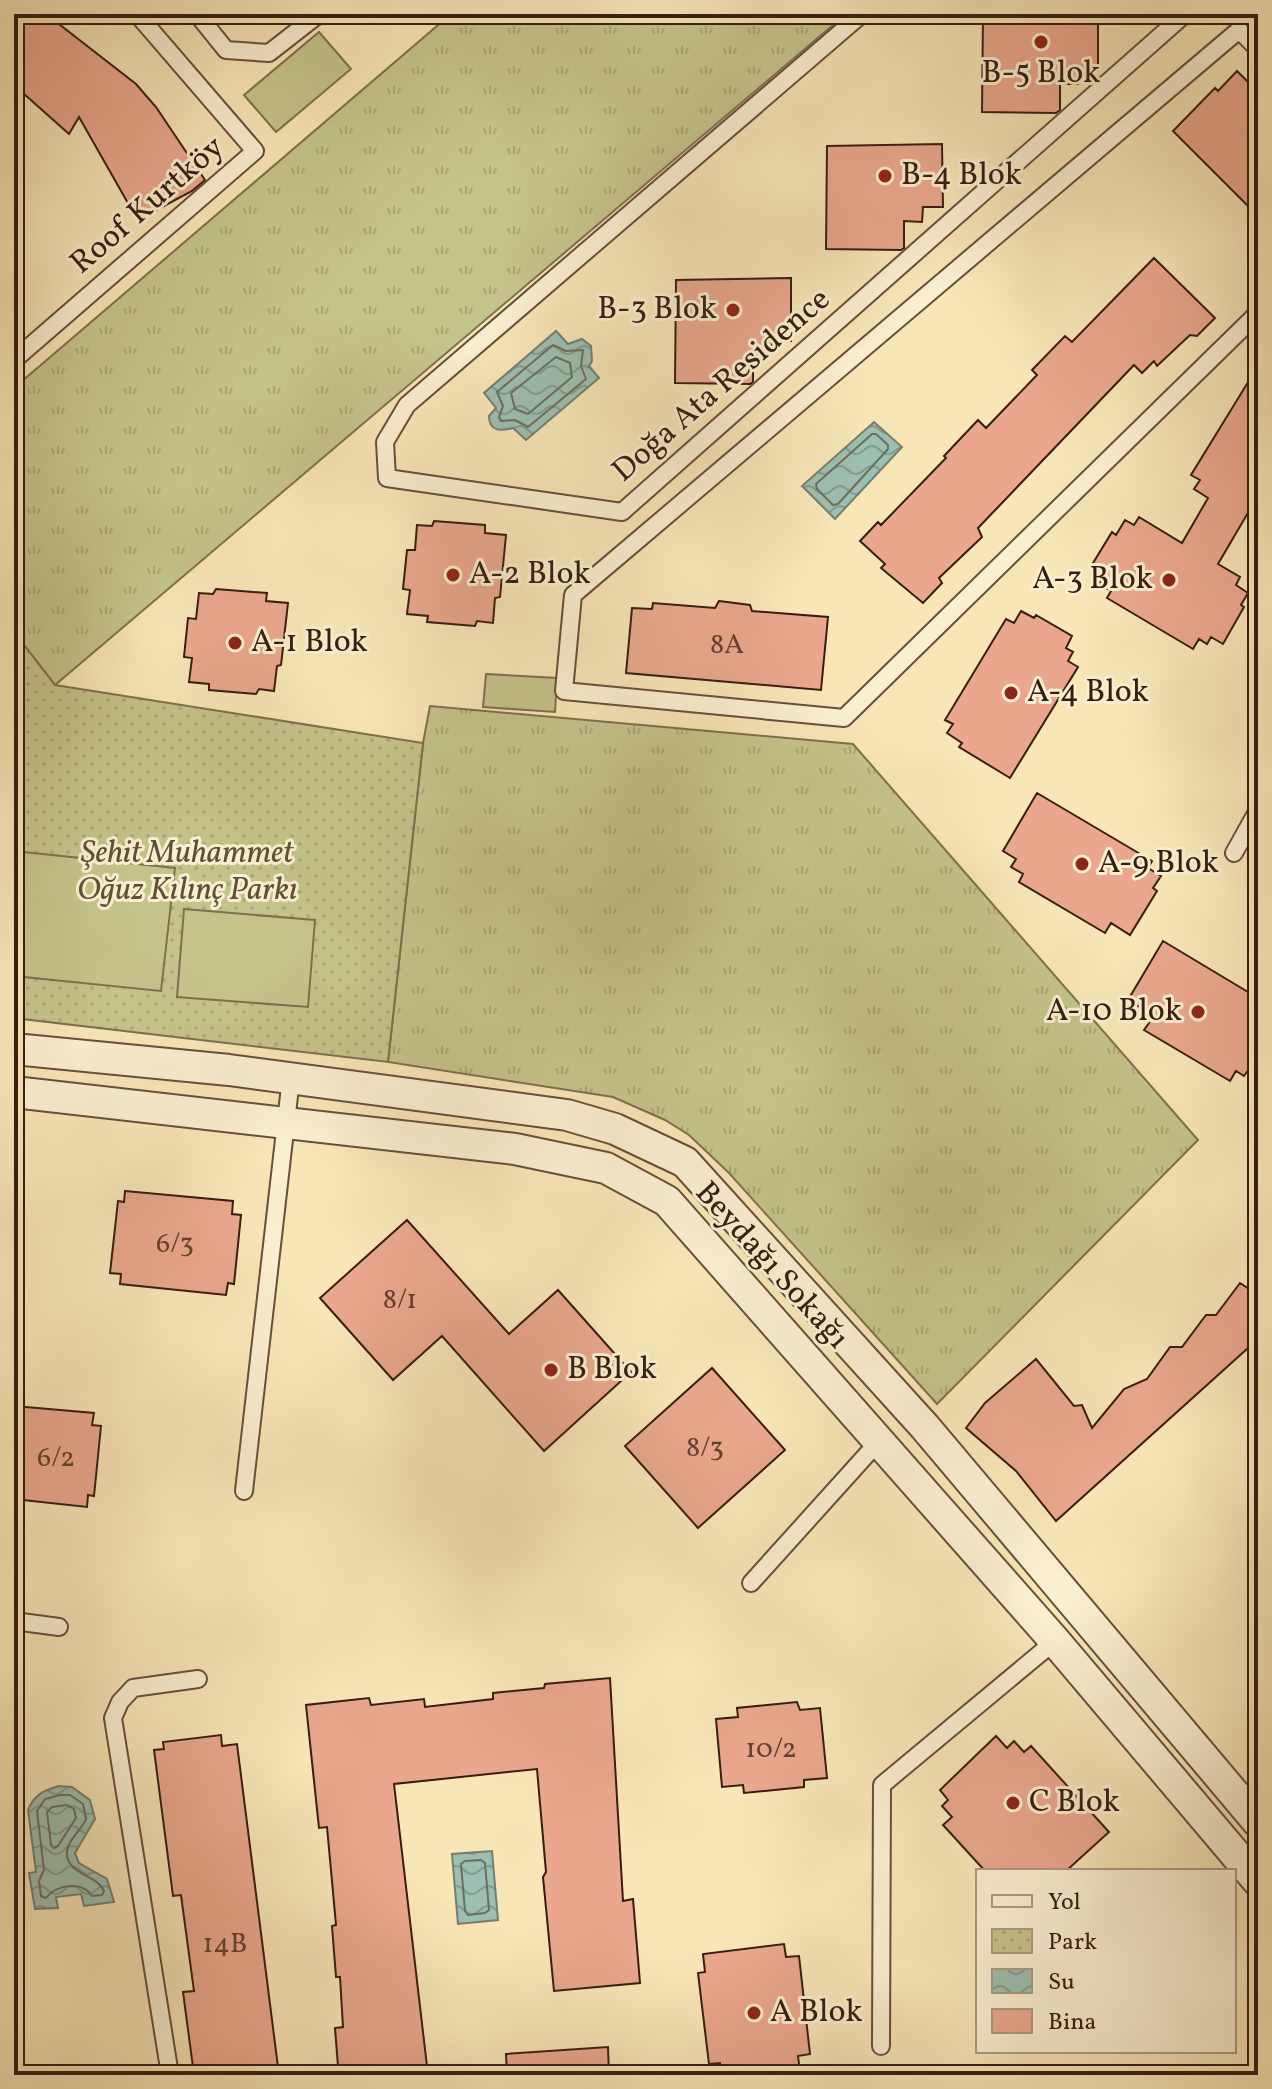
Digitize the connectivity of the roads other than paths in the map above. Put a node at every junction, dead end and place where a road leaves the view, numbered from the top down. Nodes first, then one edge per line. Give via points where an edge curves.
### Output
1 (137, 14) edge
2 (197, 14) edge
3 (319, 14) edge
4 (862, 14) edge
5 (1185, 14) edge
6 (1258, 49) edge
7 (1258, 313) edge
8 (14, 360) edge
9 (1258, 810) edge
10 (1234, 853) dead end
11 (14, 1049) edge
12 (291, 1078) junction
13 (14, 1092) edge
14 (288, 1123) junction
15 (879, 1441) junction
16 (244, 1491) dead end
17 (751, 1583) dead end
18 (14, 1621) edge
19 (59, 1627) dead end
20 (1055, 1641) junction
21 (198, 1679) dead end
22 (1258, 1822) edge
23 (1258, 1881) edge
24 (881, 2046) dead end
25 (170, 2075) edge

1 - 8 lane, Roof Kurtköy via 255,151
2 - 3 lane via 226,50 269,53
4 - 5 lane, Doğa Ata Residence via 407,405 385,442 387,478 622,512
6 - 7 lane via 1239,30 573,595 564,691 844,718
9 - 10 lane
11 - 12 street, Beydağı Sokağı
12 - 14 lane
12 - 22 street, Beydağı Sokağı via 567,1115 615,1129 685,1162 925,1427
13 - 14 street, Beydağı Sokağı
14 - 15 street, Beydağı Sokağı via 515,1149 606,1168 667,1201
14 - 16 lane
15 - 17 lane
15 - 20 street, Beydağı Sokağı
18 - 19 lane
20 - 23 street, Beydağı Sokağı
20 - 24 lane via 882,1785
21 - 25 lane via 133,1688 113,1718

